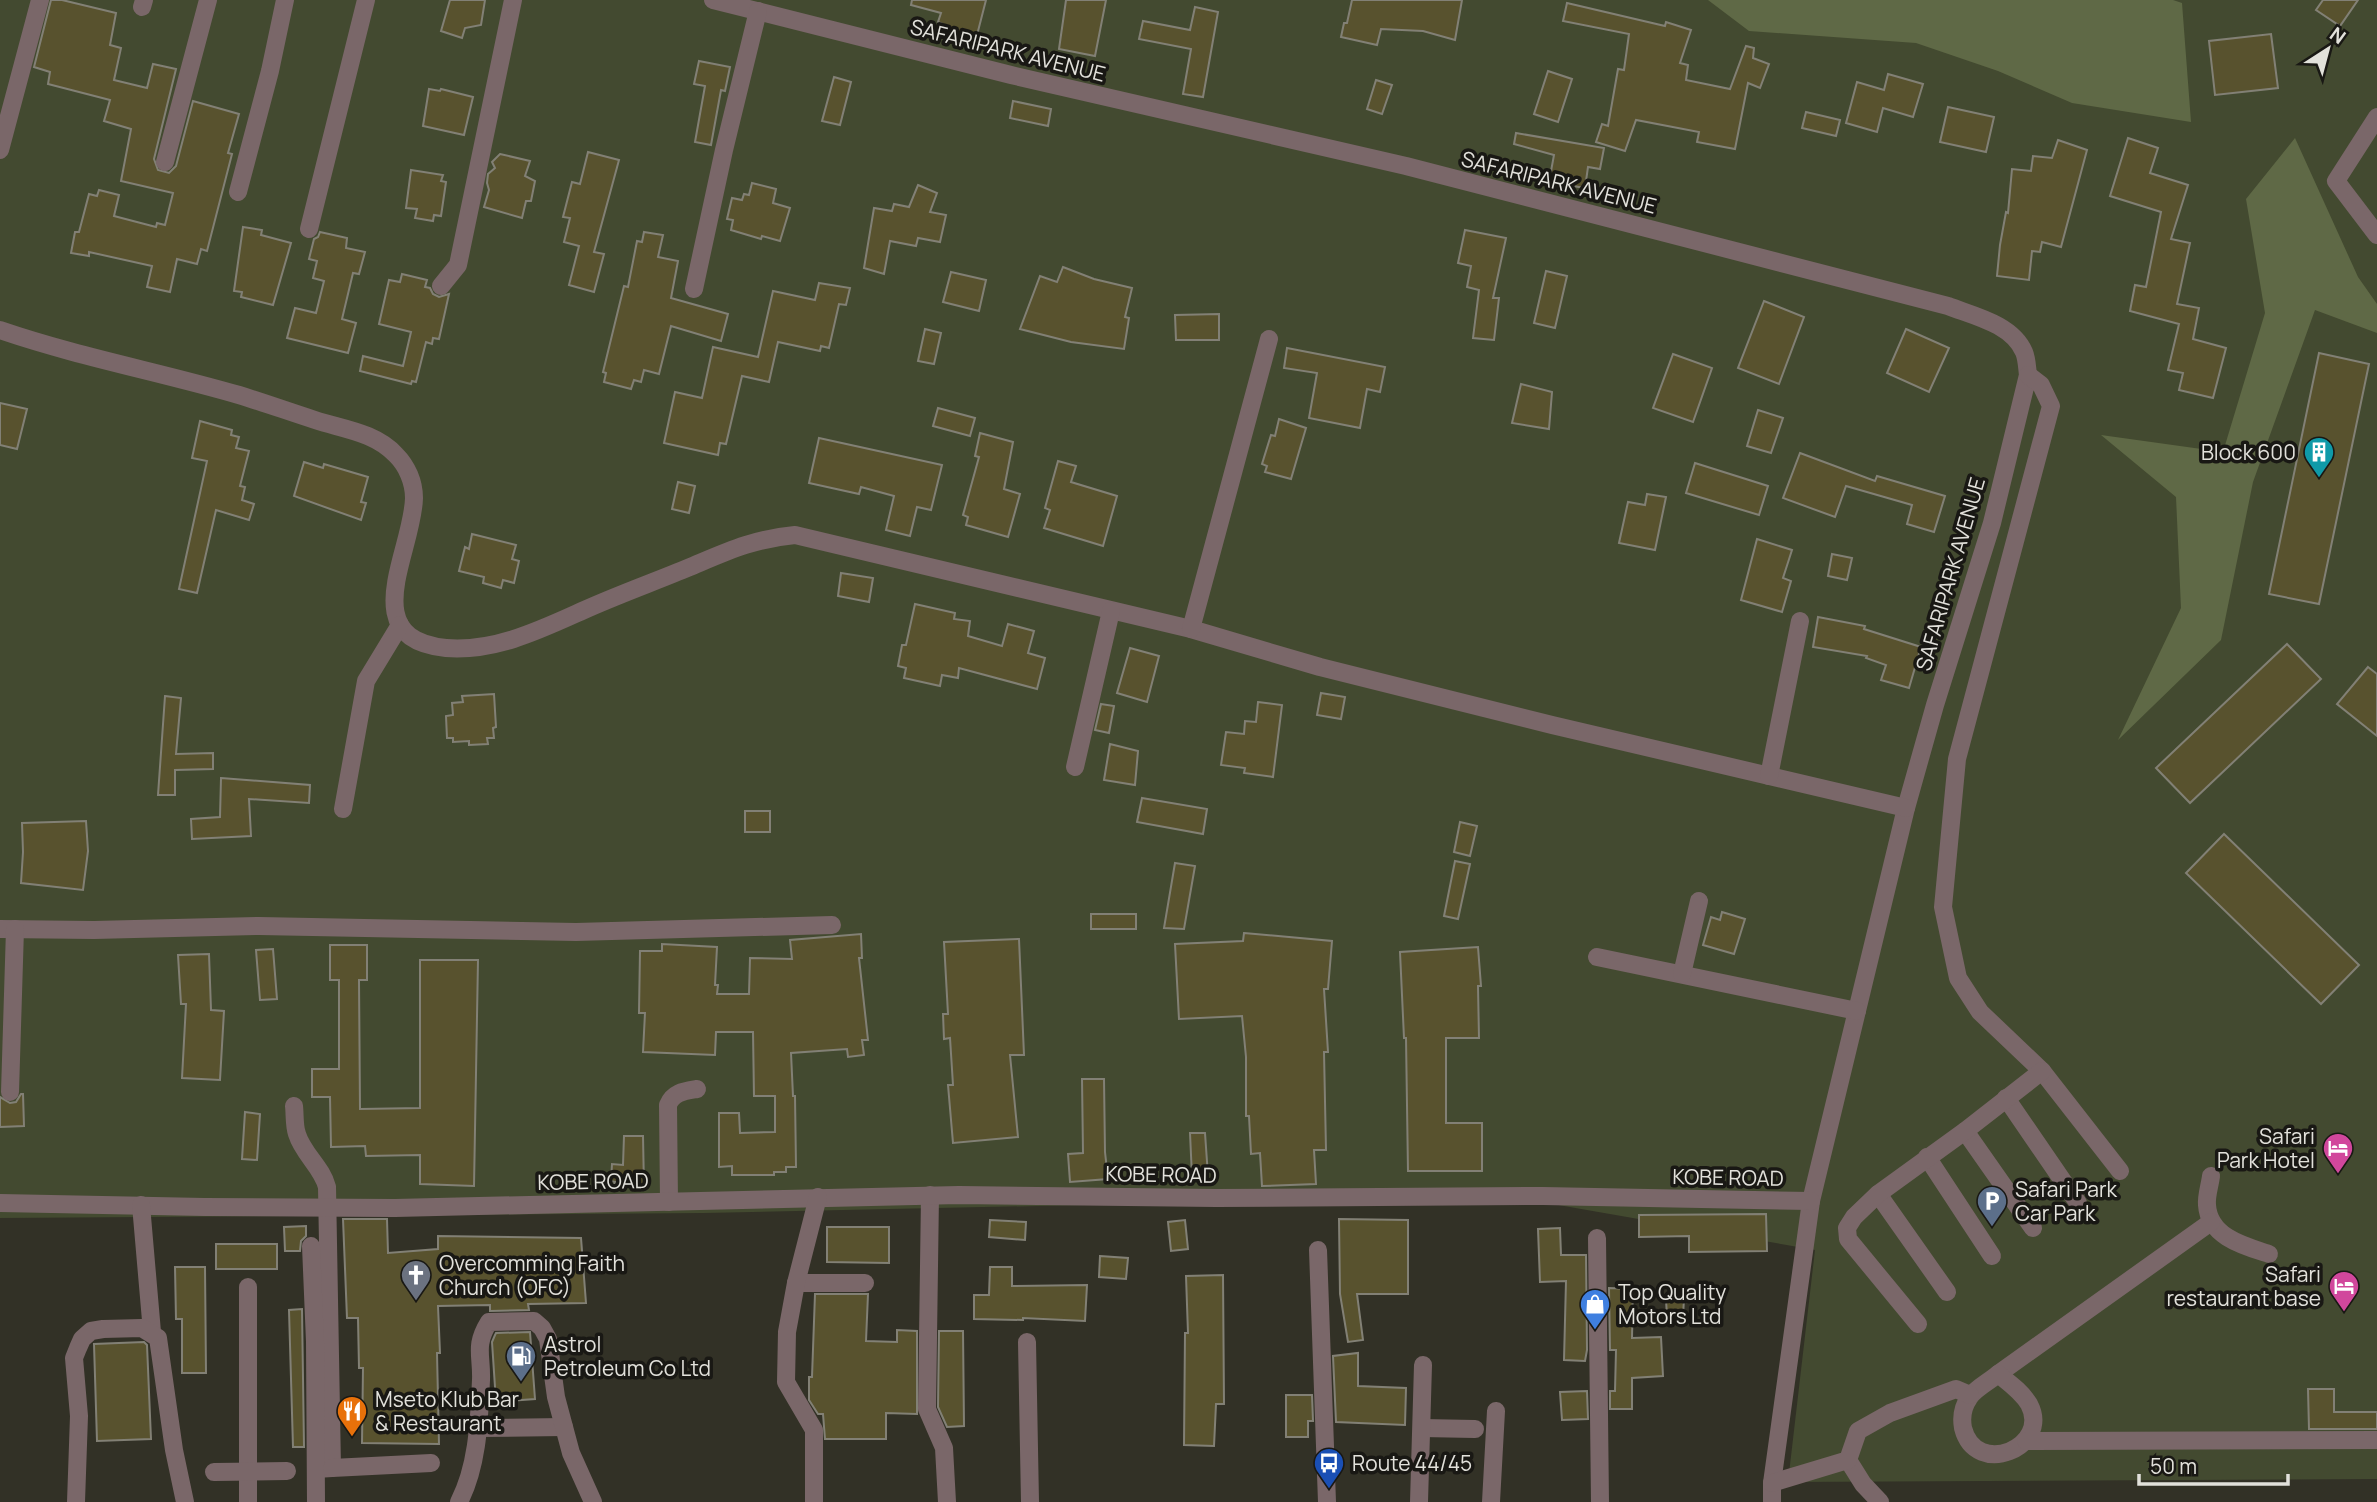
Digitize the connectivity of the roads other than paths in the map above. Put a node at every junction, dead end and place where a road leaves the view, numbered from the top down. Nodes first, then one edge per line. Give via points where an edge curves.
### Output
1 (40, 0) edge
2 (208, 0) edge
3 (285, 0) edge
4 (366, 0) edge
5 (513, 0) edge
6 (713, 0) edge
7 (758, 11) junction
8 (2377, 117) edge
9 (0, 150) edge
10 (165, 162) dead end
11 (238, 192) dead end
12 (309, 229) dead end
13 (2377, 235) edge
14 (441, 286) dead end
15 (694, 289) dead end
16 (0, 330) edge
17 (1269, 339) dead end
18 (2028, 374) junction
19 (1111, 611) junction
20 (1800, 621) dead end
21 (400, 625) junction
22 (1191, 629) junction
23 (1935, 705) joint
24 (1075, 768) dead end
25 (1769, 776) junction
26 (1906, 808) junction
27 (343, 809) dead end
28 (1699, 901) dead end
29 (832, 925) dead end
30 (7, 929) edge
31 (1598, 957) dead end
32 (1682, 974) junction
33 (1857, 1011) junction
34 (2042, 1071) junction
35 (697, 1089) dead end
36 (10, 1092) dead end
37 (2006, 1098) junction
38 (294, 1106) dead end
39 (1965, 1131) junction
40 (1927, 1157) junction
41 (2120, 1171) dead end
42 (2211, 1177) dead end
43 (1878, 1194) junction
44 (930, 1195) junction
45 (818, 1197) junction
46 (1811, 1201) junction
47 (669, 1202) junction
48 (0, 1203) edge
49 (2078, 1203) dead end
50 (141, 1205) junction
51 (326, 1208) junction
52 (2211, 1222) junction
53 (2033, 1228) dead end
54 (1597, 1238) dead end
55 (311, 1246) dead end
56 (1318, 1250) dead end
57 (2269, 1254) dead end
58 (1993, 1256) dead end
59 (796, 1283) junction
60 (865, 1283) dead end
61 (248, 1287) dead end
62 (1947, 1292) dead end
63 (1918, 1324) dead end
64 (152, 1332) junction
65 (1027, 1342) dead end
66 (1423, 1365) dead end
67 (1998, 1374) junction
68 (1970, 1395) junction
69 (1496, 1411) dead end
70 (564, 1427) junction
71 (479, 1428) junction
72 (1422, 1428) junction
73 (1475, 1429) dead end
74 (2377, 1440) edge
75 (2026, 1441) junction
76 (1848, 1460) junction
77 (431, 1463) dead end
78 (324, 1468) junction
79 (287, 1471) dead end
80 (214, 1472) dead end
81 (248, 1472) junction
82 (1772, 1483) junction
83 (76, 1502) edge
84 (185, 1502) edge
85 (248, 1502) edge
86 (316, 1502) edge
87 (459, 1502) edge
88 (593, 1502) edge
89 (814, 1502) edge
90 (947, 1502) edge
91 (1030, 1502) edge
92 (1328, 1502) edge
93 (1419, 1502) edge
94 (1491, 1502) edge
95 (1600, 1502) edge
96 (1772, 1502) edge
97 (1880, 1502) edge

1 - 9 street
2 - 10 street
3 - 11 street
4 - 12 street
5 - 14 street via 458,265
6 - 7 street, SAFARIPARK AVENUE
7 - 15 street
7 - 18 street, SAFARIPARK AVENUE via 1406,166 1948,306 2006,332 2024,353
8 - 13 street via 2336,181
16 - 21 street via 353,430 396,454 409,472 414,495 393,593
17 - 22 street
18 - 23 street, SAFARIPARK AVENUE via 1992,523
18 - 34 street via 2041,385 2051,406 1957,759 1943,907 1958,978 1980,1012
19 - 21 street via 795,535 750,542 528,635 476,648 426,646
19 - 22 street
19 - 24 street
20 - 25 street
21 - 27 street via 366,681
22 - 25 street via 1333,670
23 - 26 street, KOBE ROAD
25 - 26 street
26 - 33 street, KOBE ROAD
28 - 32 street
29 - 30 street via 576,932 259,926
30 - 36 street
31 - 32 street
32 - 33 street
33 - 46 street, KOBE ROAD
34 - 37 street
34 - 41 street
35 - 47 street via 678,1093 668,1105
37 - 39 street
37 - 49 street
38 - 51 street via 297,1134 324,1174
39 - 40 street
39 - 53 street
40 - 43 street
40 - 58 street
42 - 52 street via 2207,1204
43 - 62 street
43 - 63 street via 1854,1217 1847,1228 1848,1239
44 - 45 street, KOBE ROAD
44 - 46 street, KOBE ROAD
44 - 90 street via 927,1409 944,1448
45 - 47 street, KOBE ROAD
45 - 59 street
46 - 82 street
47 - 51 street, KOBE ROAD
48 - 50 street, KOBE ROAD
50 - 51 street, KOBE ROAD
50 - 64 street
51 - 78 street
52 - 57 street via 2240,1245
52 - 67 street
54 - 95 street
55 - 78 street
56 - 92 street
59 - 60 street
59 - 89 street via 787,1332 786,1382 814,1430
61 - 81 street
64 - 83 street via 103,1329 82,1339 74,1358 79,1416
64 - 84 street via 158,1338
65 - 91 street
66 - 72 street
67 - 68 street
67 - 75 street via 2030,1407 2033,1425
68 - 75 street via 1961,1416 1966,1439 1984,1453 2007,1455
68 - 76 street via 1956,1389 1890,1413 1858,1431
69 - 94 street
70 - 71 street
70 - 71 street via 548,1339 534,1321 489,1322 480,1336
70 - 88 street
71 - 87 street
72 - 73 street
72 - 93 street
74 - 75 street
76 - 82 street
76 - 97 street
77 - 78 street
78 - 86 street
79 - 81 street
80 - 81 street
81 - 85 street
82 - 96 street

